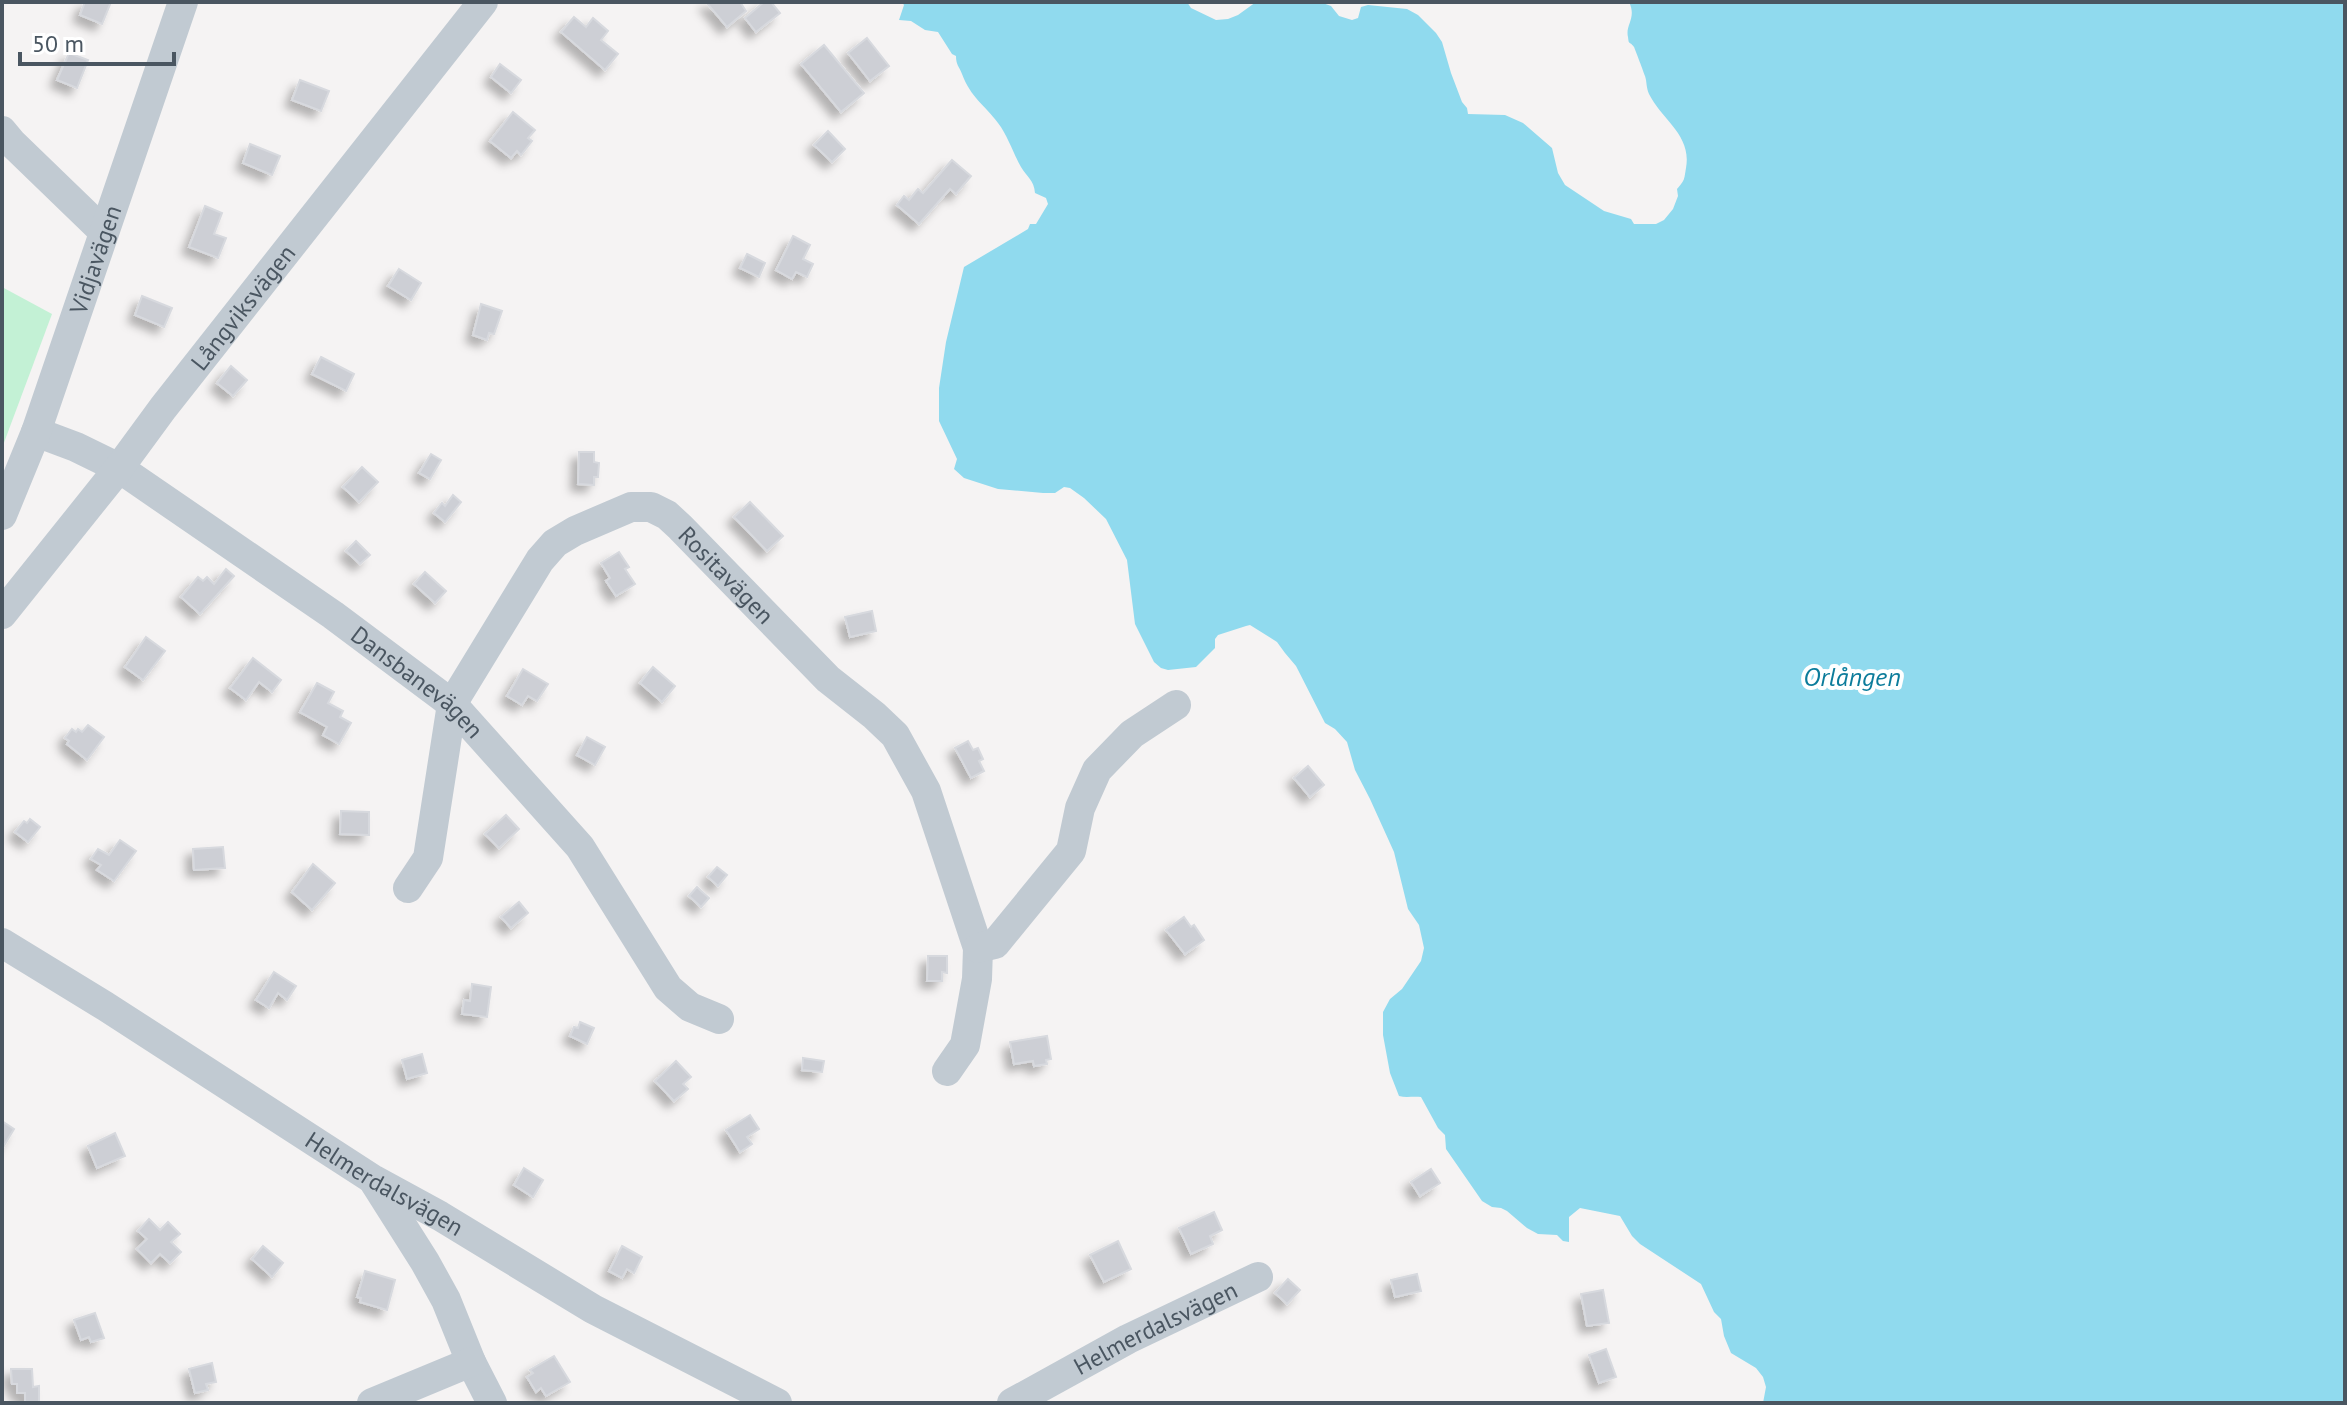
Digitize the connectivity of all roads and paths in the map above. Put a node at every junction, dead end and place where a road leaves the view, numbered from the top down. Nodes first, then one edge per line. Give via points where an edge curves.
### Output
1 (183, 2) edge
2 (483, 2) edge
3 (2, 131) edge
4 (103, 231) junction
5 (36, 432) junction
6 (119, 468) junction
7 (2, 515) edge
8 (2, 614) edge
9 (452, 704) junction
10 (1176, 705) dead end
11 (408, 888) dead end
12 (2, 943) edge
13 (978, 948) junction
14 (719, 1019) dead end
15 (947, 1071) dead end
16 (374, 1180) junction
17 (1258, 1277) dead end
18 (471, 1362) junction
19 (372, 1403) edge
20 (492, 1403) edge
21 (777, 1403) edge
22 (1012, 1403) edge

1 - 4 street, Vidjavägen
2 - 6 street, Långviksvägen
3 - 4 street
4 - 5 street, Vidjavägen
5 - 6 street, Dansbanevägen
5 - 7 street, Vidjavägen
6 - 8 street, Långviksvägen
6 - 9 street, Dansbanevägen
9 - 11 street, Rositavägen via 428,858
9 - 13 street, Rositavägen via 555,543 631,507 651,507 680,527 828,679 895,735 926,791
9 - 14 street, Dansbanevägen via 580,847 668,988 690,1007
10 - 13 street via 1132,734 1097,770 1080,808 1071,851 995,944
12 - 16 street, Helmerdalsvägen
13 - 15 street, Rositavägen via 965,1045
16 - 18 street via 446,1300
16 - 21 street, Helmerdalsvägen via 593,1309
17 - 22 street, Helmerdalsvägen via 1128,1339
18 - 19 street
18 - 20 street

